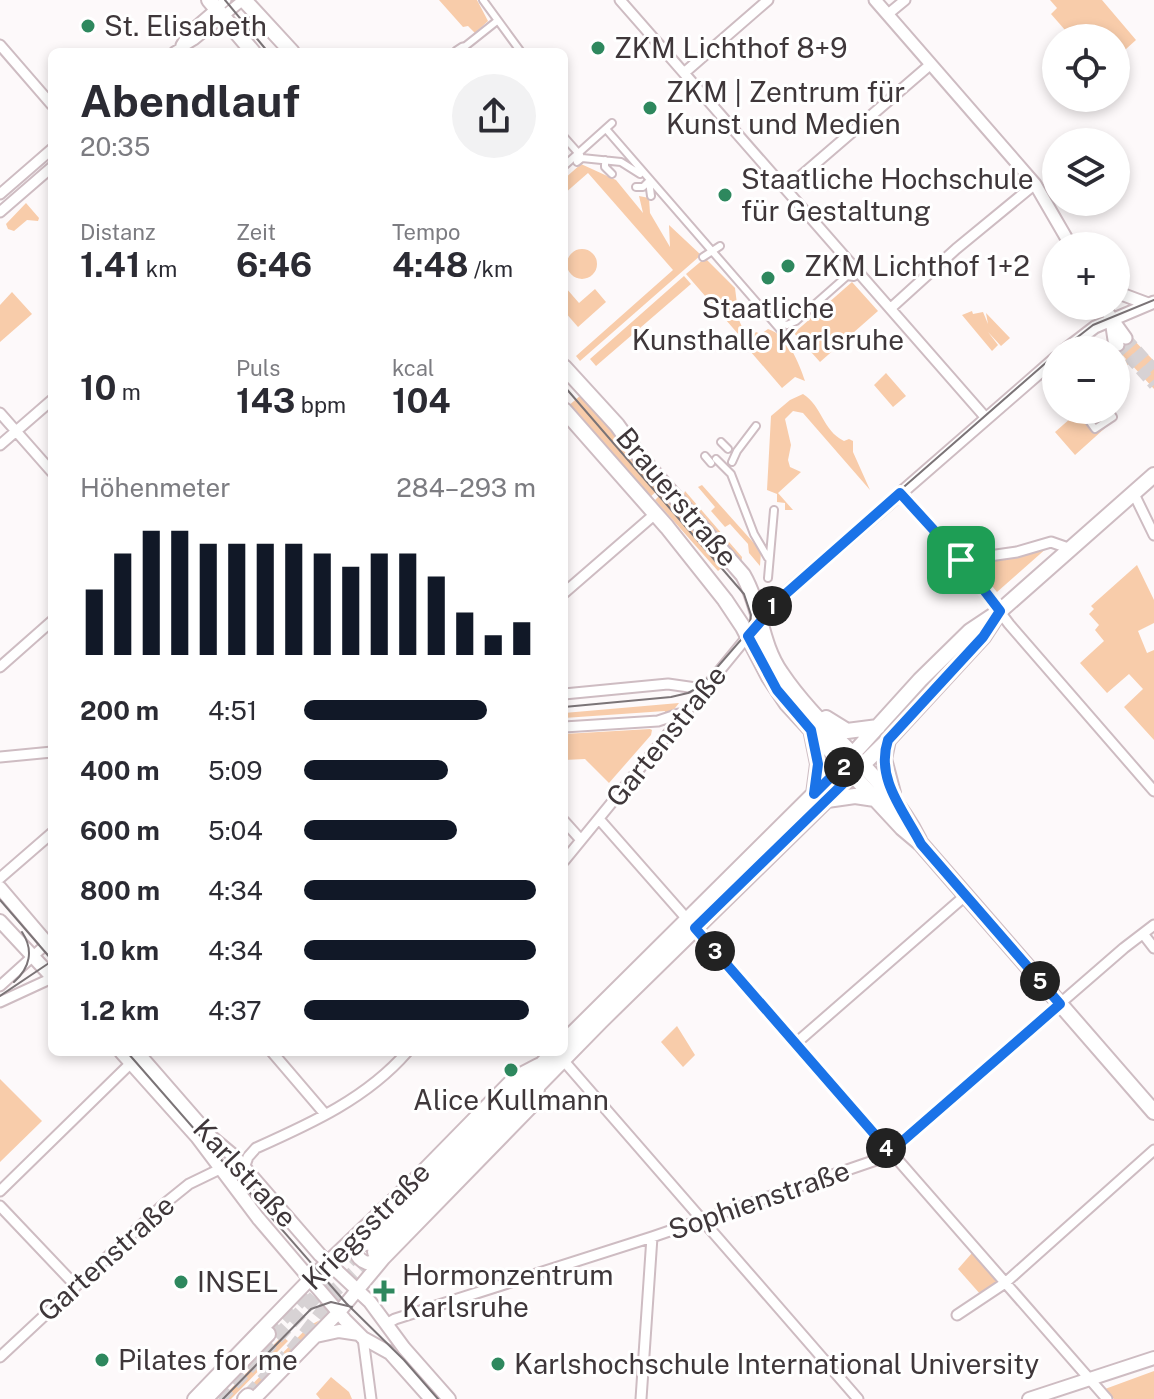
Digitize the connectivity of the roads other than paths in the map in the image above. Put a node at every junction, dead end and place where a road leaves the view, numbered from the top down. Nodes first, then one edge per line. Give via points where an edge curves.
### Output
1 (244, 0) edge
2 (483, 0) edge
3 (620, 0) edge
4 (768, 0) edge
5 (875, 0) edge
6 (905, 0) edge
7 (218, 6) edge
8 (888, 14) junction
9 (497, 21) junction
10 (0, 45) edge
11 (178, 48) edge
12 (250, 48) edge
13 (288, 48) edge
14 (463, 48) edge
15 (518, 48) edge
16 (931, 64) junction
17 (684, 73) junction
18 (48, 100) edge
19 (612, 123) dead end
20 (606, 129) junction
21 (568, 142) edge
22 (568, 149) edge
23 (48, 152) edge
24 (578, 155) junction
25 (605, 160) junction
26 (568, 163) edge
27 (48, 170) edge
28 (612, 174) dead end
29 (649, 181) junction
30 (1035, 184) junction
31 (636, 187) dead end
32 (787, 188) junction
33 (0, 194) edge
34 (651, 196) dead end
35 (0, 212) edge
36 (1063, 232) edge
37 (720, 246) dead end
38 (713, 252) junction
39 (860, 272) junction
40 (1130, 296) edge
41 (1151, 303) edge
42 (891, 308) junction
43 (1130, 311) edge
44 (770, 316) junction
45 (1109, 320) edge
46 (785, 335) dead end
47 (1083, 336) edge
48 (1042, 370) edge
49 (568, 376) edge
50 (48, 403) edge
51 (0, 413) edge
52 (568, 415) edge
53 (986, 418) junction
54 (756, 426) dead end
55 (16, 431) junction
56 (721, 442) dead end
57 (0, 445) edge
58 (728, 449) dead end
59 (705, 456) dead end
60 (732, 462) dead end
61 (48, 467) edge
62 (1154, 475) edge
63 (900, 493) junction
64 (1134, 494) junction
65 (774, 510) dead end
66 (655, 514) junction
67 (1154, 535) edge
68 (1071, 549) junction
69 (768, 558) junction
70 (961, 560) junction
71 (768, 578) dead end
72 (568, 590) edge
73 (1000, 611) junction
74 (760, 622) junction
75 (48, 625) edge
76 (748, 636) junction
77 (0, 667) edge
78 (703, 689) junction
79 (568, 694) edge
80 (684, 711) junction
81 (814, 713) junction
82 (568, 727) edge
83 (878, 727) junction
84 (811, 730) junction
85 (888, 740) junction
86 (48, 752) edge
87 (0, 757) edge
88 (853, 765) junction
89 (1154, 791) edge
90 (820, 797) junction
91 (875, 799) junction
92 (897, 805) junction
93 (599, 819) junction
94 (568, 825) edge
95 (48, 836) edge
96 (581, 840) junction
97 (921, 844) junction
98 (568, 856) edge
99 (0, 878) edge
100 (0, 888) edge
101 (966, 895) junction
102 (0, 921) edge
103 (691, 924) junction
104 (1154, 925) edge
105 (1144, 935) junction
106 (48, 942) edge
107 (48, 946) edge
108 (1154, 948) edge
109 (33, 957) junction
110 (48, 974) edge
111 (48, 980) edge
112 (0, 986) edge
113 (0, 1002) edge
114 (1060, 1004) junction
115 (568, 1038) edge
116 (795, 1044) junction
117 (568, 1047) edge
118 (275, 1056) edge
119 (404, 1056) edge
120 (134, 1057) edge
121 (554, 1061) edge
122 (1154, 1112) edge
123 (325, 1114) junction
124 (1154, 1150) edge
125 (890, 1152) junction
126 (244, 1168) junction
127 (220, 1169) junction
128 (0, 1191) edge
129 (0, 1206) edge
130 (10, 1217) junction
131 (702, 1220) junction
132 (0, 1226) edge
133 (652, 1242) junction
134 (371, 1246) junction
135 (327, 1262) junction
136 (311, 1278) junction
137 (1005, 1283) junction
138 (75, 1285) junction
139 (356, 1289) junction
140 (339, 1312) junction
141 (957, 1315) dead end
142 (388, 1323) junction
143 (268, 1334) tunnel mouth
144 (316, 1336) junction
145 (361, 1336) junction
146 (0, 1357) edge
147 (1154, 1360) edge
148 (1090, 1380) junction
149 (249, 1398) edge
150 (194, 1399) edge
151 (205, 1399) edge
152 (371, 1399) edge
153 (431, 1399) edge
154 (449, 1399) edge
155 (641, 1399) edge
156 (858, 1399) edge
157 (1029, 1399) edge
158 (1107, 1399) edge

1 - 7 street
1 - 13 main road
2 - 9 street
3 - 17 street
4 - 17 street
5 - 8 street
6 - 8 street
7 - 11 street
7 - 12 main road
8 - 16 street
9 - 14 street
9 - 15 street
10 - 18 street
16 - 30 street
16 - 32 street
17 - 32 street
19 - 20 street
20 - 24 street
20 - 29 street
21 - 24 street
22 - 24 street
23 - 33 street
24 - 25 street
24 - 26 street
25 - 28 street
25 - 29 street via 627,164
27 - 35 street
29 - 31 street
29 - 34 street
29 - 38 street via 705,244 703,257
30 - 36 street
30 - 42 street
32 - 39 street
37 - 38 street
38 - 44 street
39 - 42 street
39 - 44 street via 847,276 796,321 785,325
40 - 41 street
41 - 43 street
42 - 53 street
44 - 46 street
45 - 47 street
48 - 53 street, Gartenstraße
49 - 74 main road, Brauerstraße via 743,575
50 - 55 street
51 - 55 street
52 - 66 main road, Brauerstraße
53 - 63 street, Gartenstraße
54 - 60 street
55 - 57 street
55 - 61 street
56 - 58 street
59 - 69 street via 731,474
62 - 64 main road
63 - 70 street
63 - 74 street, Gartenstraße
64 - 67 street
64 - 68 main road
65 - 69 street
66 - 72 street
66 - 76 main road, Brauerstraße
68 - 70 street via 1051,542
68 - 73 main road
69 - 71 street
70 - 73 street
73 - 83 main road via 970,631
73 - 85 main road via 983,637
73 - 89 street
74 - 76 street, Gartenstraße
74 - 81 main road, Brauerstraße via 778,669
75 - 77 street
76 - 78 street, Gartenstraße
76 - 84 main road, Brauerstraße via 777,690
78 - 79 street via 668,684
78 - 80 street, Gartenstraße
80 - 82 street via 658,721
80 - 93 street, Gartenstraße
81 - 83 main road via 847,731
81 - 88 main road, Brauerstraße
83 - 88 main road
84 - 88 main road, Brauerstraße
84 - 90 main road
85 - 88 main road
85 - 92 main road via 885,767
86 - 87 street
88 - 90 main road
88 - 91 main road
88 - 92 main road
90 - 91 main road
90 - 103 main road
91 - 97 main road
92 - 97 main road
93 - 96 street, Gartenstraße
93 - 103 street
94 - 96 street
95 - 99 street
96 - 98 street, Gartenstraße
97 - 101 main road
100 - 106 main road
101 - 114 main road
101 - 116 street
102 - 109 main road
103 - 115 main road
103 - 116 street
103 - 117 main road
104 - 105 street, Sophienstraße
105 - 108 street
105 - 114 street, Sophienstraße
107 - 109 street
109 - 110 main road
109 - 112 street
111 - 113 street
114 - 122 main road
114 - 125 street, Sophienstraße
116 - 125 street
118 - 123 street
119 - 123 street via 368,1090
120 - 126 main road, Karlstraße
120 - 127 main road, Karlstraße
120 - 128 street
121 - 131 street
121 - 134 main road
121 - 134 main road via 539,1084
123 - 126 street via 256,1148
124 - 137 street
125 - 131 street, Sophienstraße
125 - 137 street
126 - 135 main road, Karlstraße
127 - 136 main road, Karlstraße
127 - 138 street, Gartenstraße via 189,1184
129 - 130 street
130 - 132 street
130 - 138 street
131 - 133 street, Sophienstraße
131 - 156 street
133 - 142 street, Sophienstraße
133 - 155 street
134 - 135 main road, Kriegsstraße
134 - 139 main road, Kriegsstraße
135 - 136 main road, Kriegsstraße
135 - 139 main road, Karlstraße
136 - 140 main road, Karlstraße
136 - 150 main road, Kriegsstraße
137 - 141 street
137 - 148 street
138 - 146 street, Gartenstraße
139 - 140 main road, Kriegsstraße
139 - 142 main road, Karlstraße
140 - 144 main road, Kriegsstraße
140 - 145 main road, Karlstraße
142 - 154 main road, Karlstraße
143 - 151 main road
144 - 145 main road via 339,1331
144 - 149 main road, Kriegsstraße
145 - 152 street
145 - 153 main road, Karlstraße via 390,1353
147 - 148 main road
148 - 157 main road
148 - 158 street

